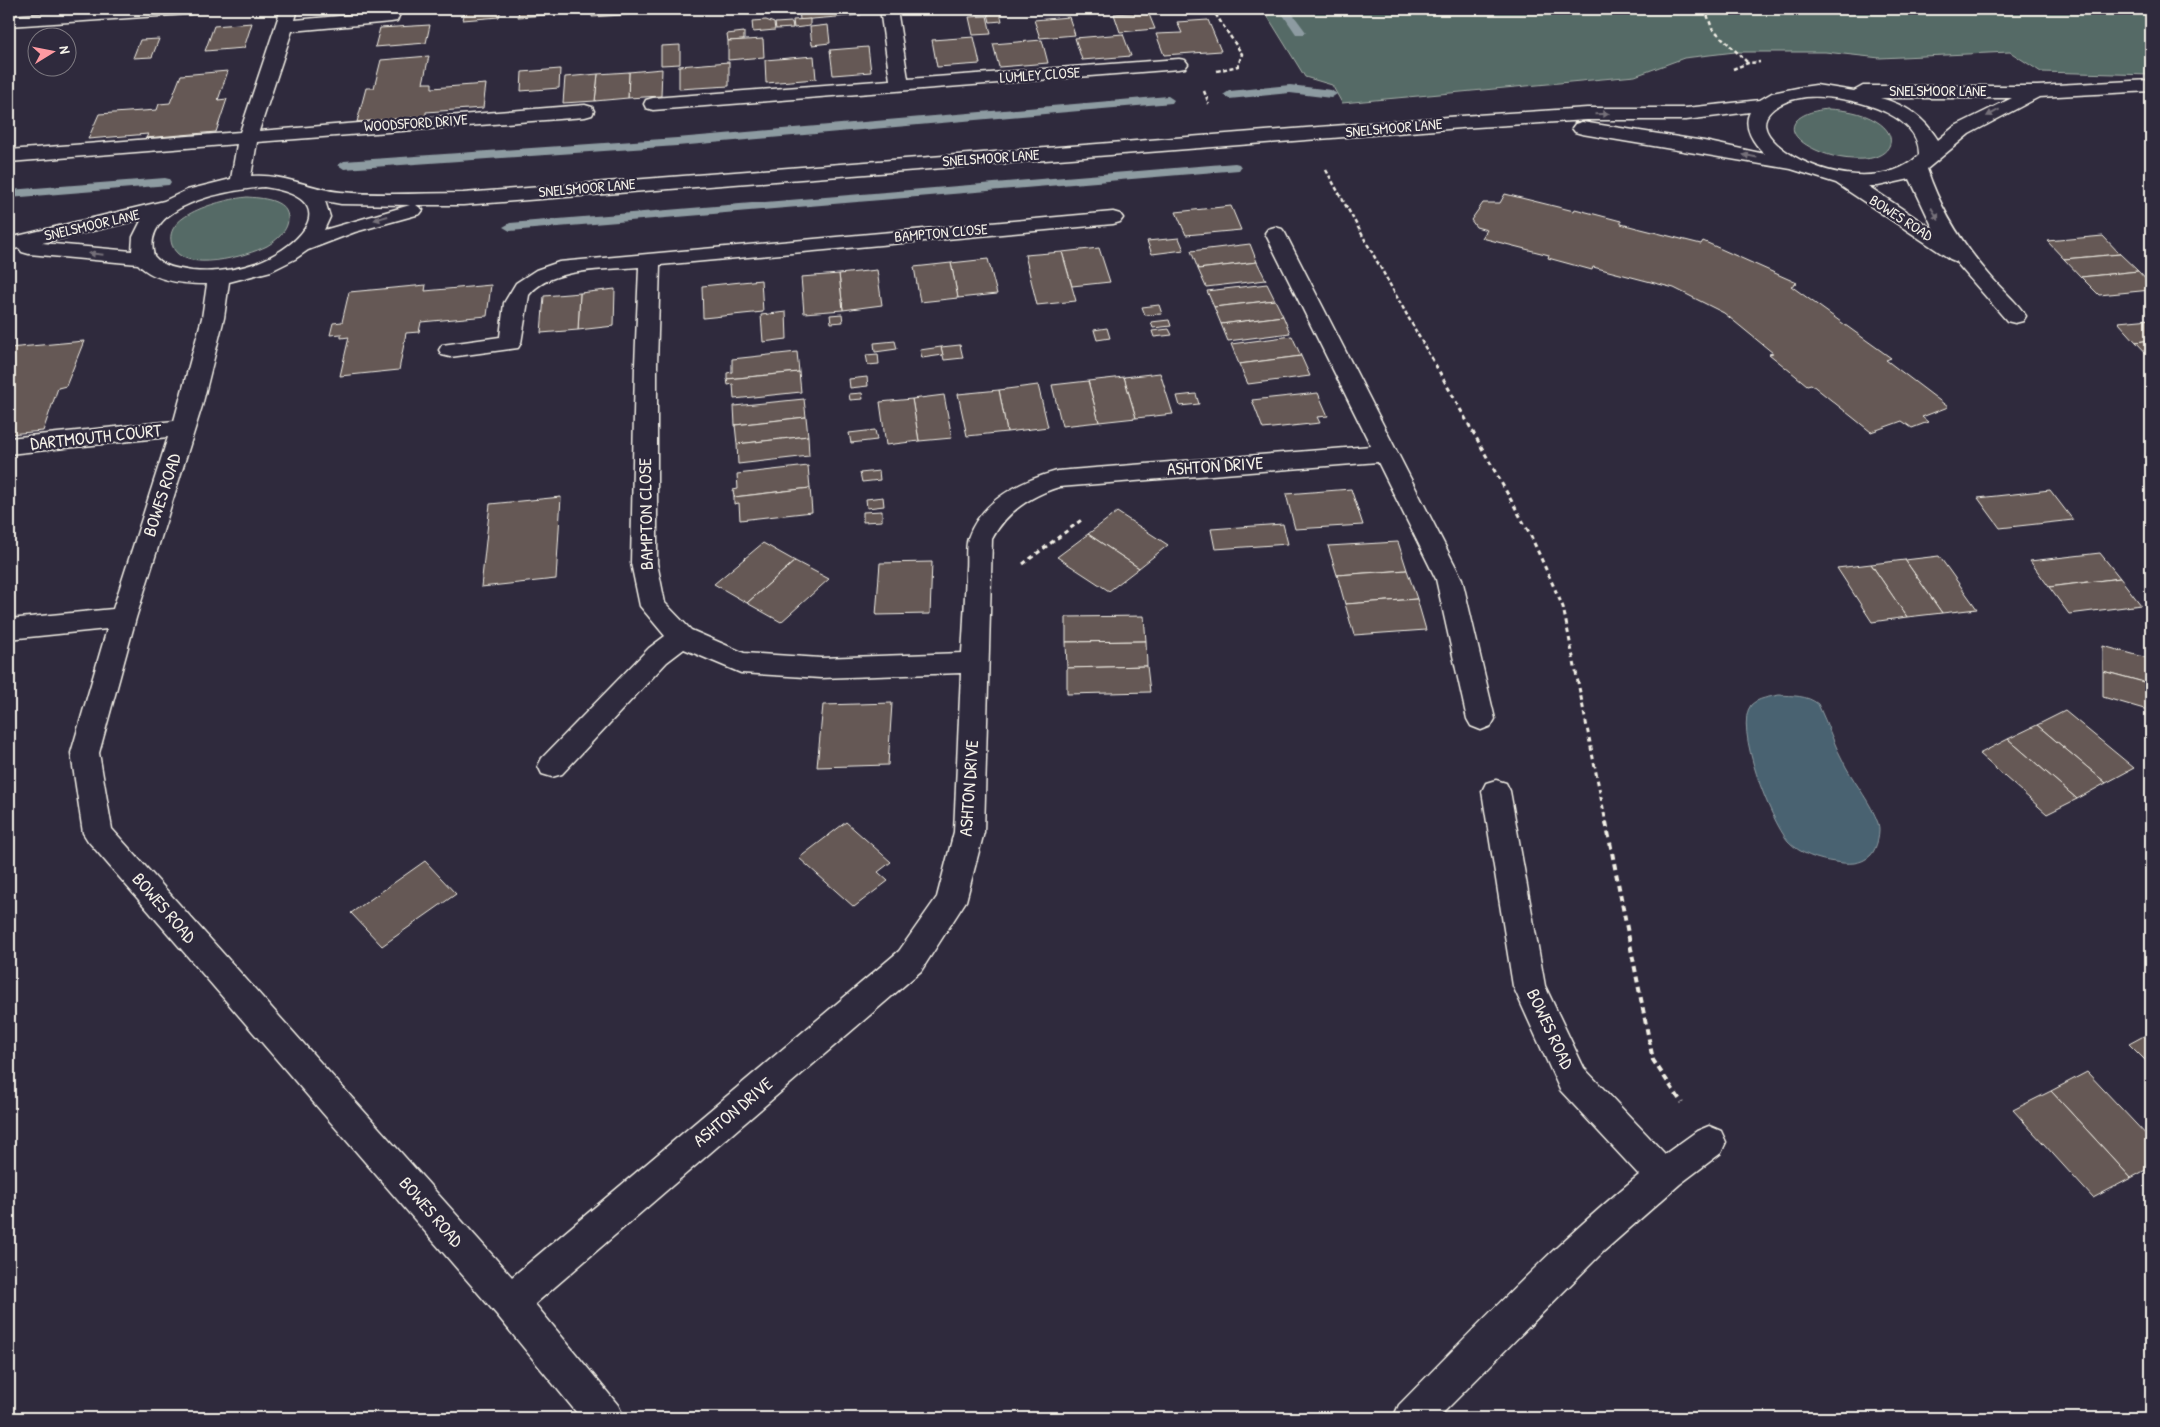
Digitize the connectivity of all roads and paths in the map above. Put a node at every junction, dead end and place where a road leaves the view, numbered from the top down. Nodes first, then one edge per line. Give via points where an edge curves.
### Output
1 (189, 9) edge
2 (290, 9) edge
3 (393, 9) edge
4 (888, 9) edge
5 (1212, 9) edge
6 (1705, 9) edge
7 (9, 21) edge
8 (285, 26) junction
9 (1748, 63) dead end
10 (1179, 64) dead end
11 (1209, 73) dead end
12 (900, 86) junction
13 (2151, 86) edge
14 (1204, 90) dead end
15 (1839, 92) junction
16 (2037, 92) junction
17 (653, 104) dead end
18 (1764, 105) junction
19 (1210, 106) dead end
20 (584, 111) dead end
21 (1518, 120) junction
22 (248, 136) junction
23 (9, 156) edge
24 (1923, 163) junction
25 (1324, 165) dead end
26 (1798, 166) junction
27 (1842, 178) junction
28 (240, 182) junction
29 (304, 191) junction
30 (463, 199) junction
31 (174, 204) junction
32 (1113, 218) dead end
33 (1275, 233) dead end
34 (9, 245) edge
35 (302, 245) junction
36 (1961, 257) junction
37 (145, 258) junction
38 (650, 259) junction
39 (219, 277) junction
40 (2015, 316) dead end
41 (450, 350) dead end
42 (183, 428) junction
43 (9, 446) edge
44 (1387, 453) junction
45 (1085, 517) dead end
46 (978, 598) junction
47 (123, 618) junction
48 (9, 629) edge
49 (682, 637) junction
50 (976, 663) junction
51 (1481, 719) dead end
52 (552, 766) dead end
53 (1496, 791) dead end
54 (1709, 1142) joint
55 (1662, 1175) junction
56 (510, 1302) junction
57 (605, 1418) edge
58 (1412, 1418) edge

1 - 7 street
2 - 8 street
3 - 8 street via 391,17
4 - 12 street
5 - 11 path via 1242,54 1238,66
6 - 9 path via 1712,28
8 - 22 street
10 - 12 street, LUMLEY CLOSE
12 - 17 street, LUMLEY CLOSE
13 - 16 street, SNELSMOOR LANE
14 - 19 path
15 - 16 street, SNELSMOOR LANE
15 - 18 street, SNELSMOOR LANE via 1795,93
15 - 24 street, BOWES ROAD via 1896,110 1917,124 1928,140
16 -> 24 street, SNELSMOOR LANE via 1962,130
21 -> 18 street, SNELSMOOR LANE via 1587,114 1686,114
18 - 26 street via 1757,116 1756,128 1763,142
20 - 22 street, WOODSFORD DRIVE
26 -> 21 street, SNELSMOOR LANE via 1645,137
21 - 30 street, SNELSMOOR LANE
22 - 23 street, WOODSFORD DRIVE
22 - 28 street
24 - 27 street via 1902,176
24 -> 36 street, BOWES ROAD via 1924,196
25 - 54 path via 1344,206 1530,534 1563,607 1653,1060
26 - 27 street
27 - 36 street, BOWES ROAD
28 - 29 street, SNELSMOOR LANE via 287,184
28 - 31 street, SNELSMOOR LANE via 216,187
29 - 30 street, SNELSMOOR LANE via 341,198
29 - 35 street via 316,201 320,215 316,230
30 -> 35 street, SNELSMOOR LANE via 385,216
31 - 34 street, SNELSMOOR LANE
31 - 37 street via 156,217 145,231 141,245
32 - 38 street, BAMPTON CLOSE
33 - 44 street
37 -> 34 street, SNELSMOOR LANE
35 - 39 street via 266,266
36 - 40 street, BOWES ROAD
37 - 39 street via 156,268 173,275
38 - 41 street, BAMPTON CLOSE via 559,268 531,279 516,296 510,343
38 - 49 street, BAMPTON CLOSE via 644,563 652,606
39 - 42 street, BOWES ROAD via 210,332
42 - 43 street, DARTMOUTH COURT
42 - 47 street, BOWES ROAD
44 - 46 street, ASHTON DRIVE via 1073,477 1041,484 1011,498 985,529 979,551
44 - 51 street via 1449,579
45 - 46 path
46 - 50 street, ASHTON DRIVE
47 - 48 street
47 - 56 street, BOWES ROAD via 85,753 98,832
49 - 50 street, BAMPTON CLOSE via 741,663 821,668
49 - 52 street via 658,655
50 - 56 street, ASHTON DRIVE via 968,832 951,901 910,961
53 - 55 street, BOWES ROAD via 1529,986 1572,1079
54 - 55 street
55 - 58 street via 1591,1236
56 - 57 street, BOWES ROAD

